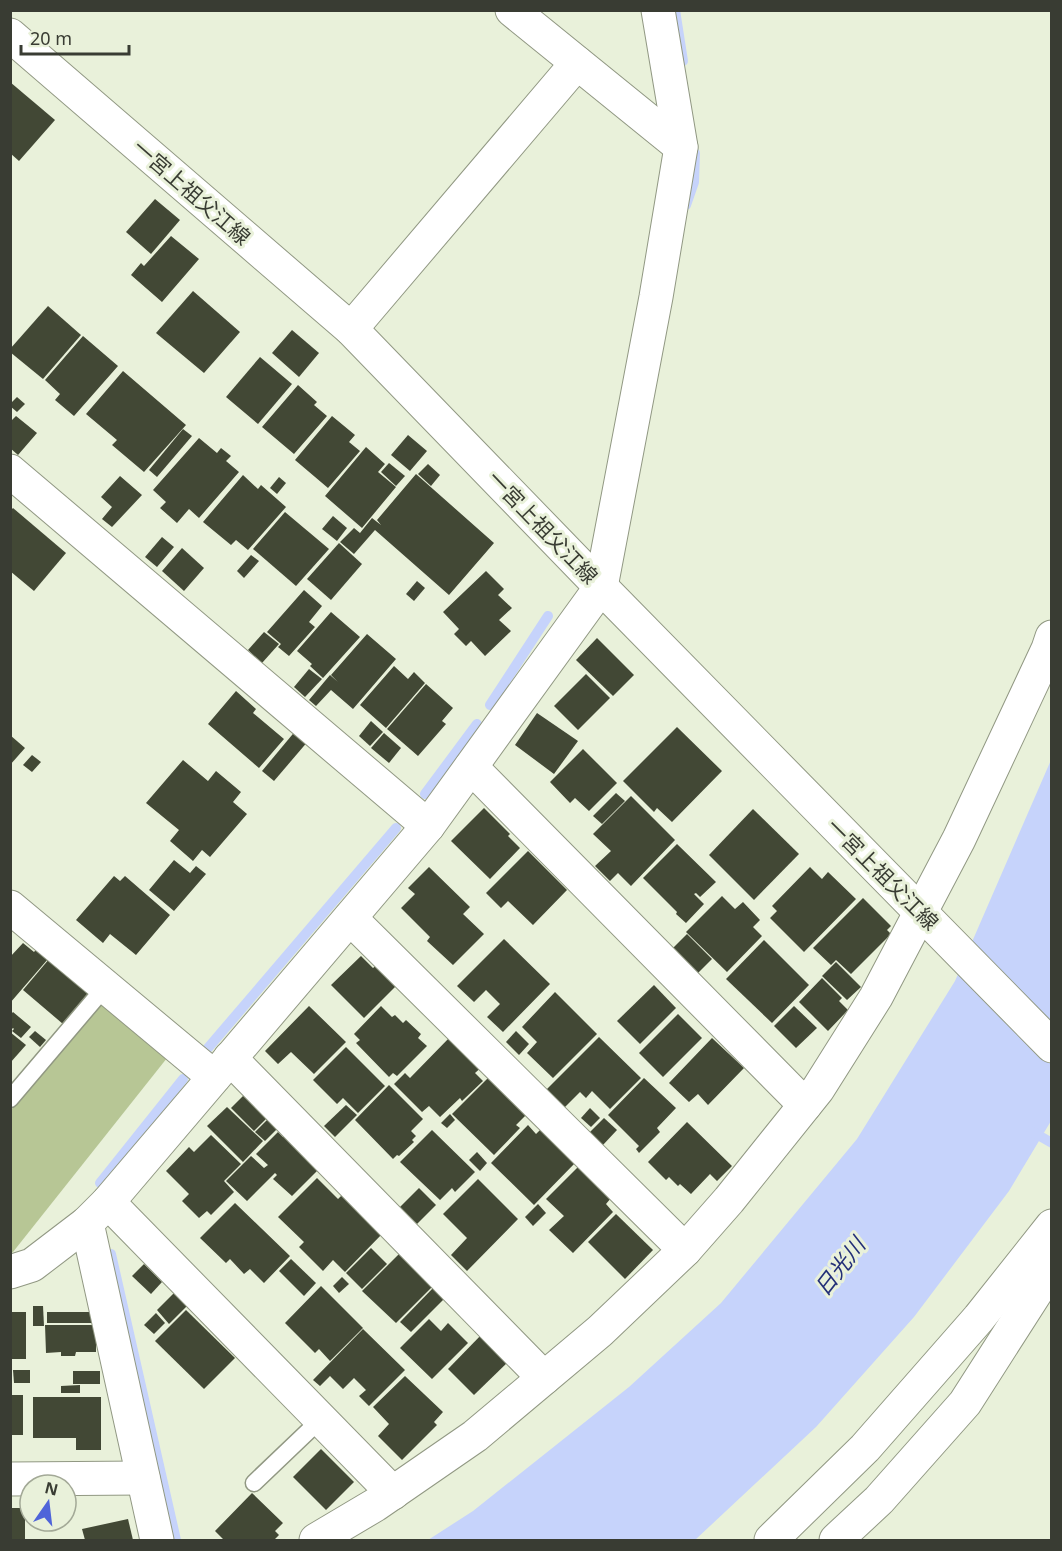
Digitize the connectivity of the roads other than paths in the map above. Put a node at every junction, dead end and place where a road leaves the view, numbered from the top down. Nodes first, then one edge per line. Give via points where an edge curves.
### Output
1 (512, 10) edge
2 (658, 10) edge
3 (10, 35) edge
4 (577, 63) junction
5 (681, 147) junction
6 (351, 329) junction
7 (10, 471) edge
8 (601, 587) junction
9 (1052, 637) edge
10 (471, 767) junction
11 (428, 826) junction
12 (10, 907) edge
13 (926, 917) junction
14 (350, 918) junction
15 (105, 986) junction
16 (1052, 1046) edge
17 (222, 1068) junction
18 (10, 1099) edge
19 (805, 1105) junction
20 (97, 1213) junction
21 (1052, 1226) edge
22 (1052, 1246) edge
23 (685, 1250) junction
24 (10, 1272) edge
25 (544, 1378) junction
26 (321, 1419) junction
27 (143, 1478) junction
28 (10, 1479) edge
29 (254, 1483) dead end
30 (393, 1493) junction
31 (157, 1540) edge
32 (316, 1540) edge
33 (771, 1540) edge
34 (836, 1540) edge

1 - 4 street
2 - 5 street
3 - 6 street, 一宮上祖父江線
4 - 5 street
4 - 6 street
5 - 8 street
6 - 8 street, 一宮上祖父江線
7 - 11 street
8 - 10 street
8 - 13 street, 一宮上祖父江線
9 - 13 street
10 - 11 street
10 - 19 street
11 - 14 street
12 - 15 street
13 - 16 street, 一宮上祖父江線
13 - 19 street
14 - 17 street
14 - 23 street
15 - 17 street
15 - 18 lane
17 - 20 street
17 - 25 street
19 - 23 street
20 - 24 street via 32,1265
20 - 26 street
20 - 27 street
21 - 33 street via 979,1318 865,1448
22 - 34 street via 1043,1281 965,1403 879,1500
23 - 25 street
25 - 30 street via 475,1436
26 - 29 lane
26 - 30 street
27 - 28 street
27 - 31 street
30 - 32 street

